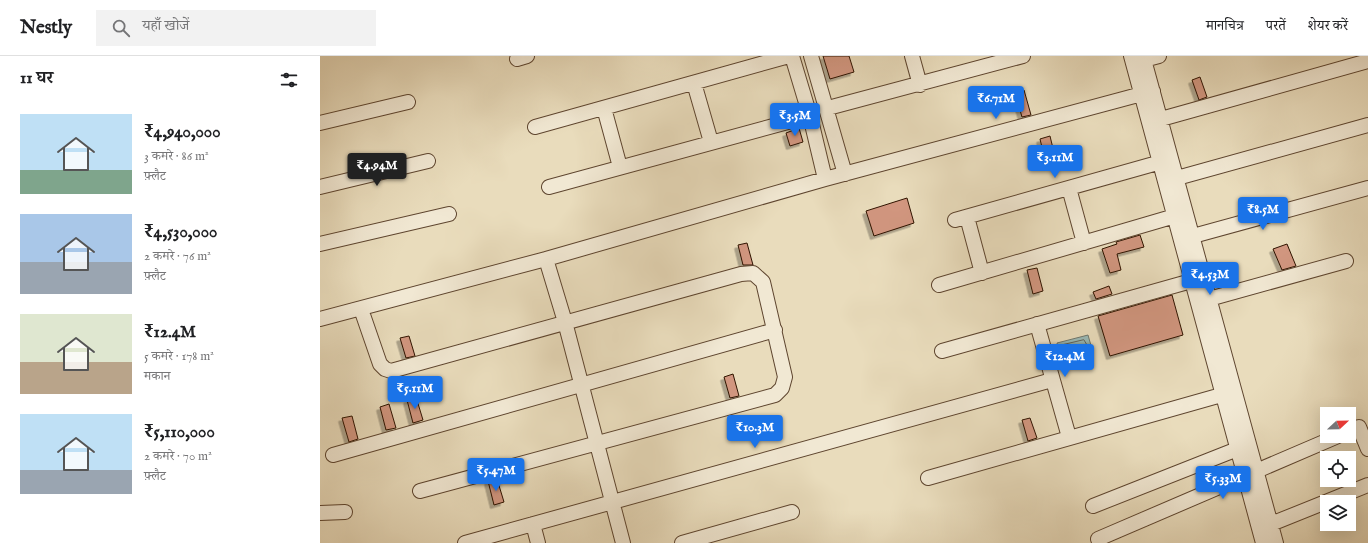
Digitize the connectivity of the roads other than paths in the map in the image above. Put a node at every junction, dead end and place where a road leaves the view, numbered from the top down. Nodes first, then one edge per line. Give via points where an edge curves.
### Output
1 (789, 56) edge
2 (792, 56) edge
3 (811, 56) edge
4 (912, 56) edge
5 (1023, 56) edge
6 (1159, 56) edge
7 (1139, 57) edge
8 (1368, 61) edge
9 (694, 83) junction
10 (920, 85) junction
11 (1147, 93) junction
12 (408, 102) dead end
13 (604, 108) junction
14 (828, 108) junction
15 (810, 116) junction
16 (1161, 120) junction
17 (320, 122) edge
18 (1368, 125) edge
19 (535, 127) dead end
20 (711, 142) junction
21 (428, 161) dead end
22 (1161, 162) junction
23 (620, 167) junction
24 (845, 174) junction
25 (1177, 178) junction
26 (825, 179) junction
27 (320, 187) edge
28 (549, 187) dead end
29 (1069, 188) junction
30 (1368, 188) edge
31 (449, 214) dead end
32 (1175, 216) junction
33 (1193, 236) junction
34 (1084, 243) junction
35 (320, 244) edge
36 (546, 259) junction
37 (1346, 261) dead end
38 (982, 274) junction
39 (1198, 279) junction
40 (939, 285) dead end
41 (1210, 299) junction
42 (361, 309) junction
43 (320, 319) edge
44 (565, 322) junction
45 (1037, 324) junction
46 (776, 330) junction
47 (942, 351) dead end
48 (1052, 380) junction
49 (581, 385) junction
50 (1229, 393) junction
51 (1359, 427) edge
52 (1069, 437) junction
53 (596, 442) junction
54 (1322, 443) edge
55 (1243, 447) junction
56 (1368, 449) edge
57 (333, 455) dead end
58 (1251, 474) junction
59 (928, 478) dead end
60 (1368, 484) edge
61 (420, 491) dead end
62 (613, 502) junction
63 (1093, 506) dead end
64 (346, 512) dead end
65 (792, 512) dead end
66 (320, 513) edge
67 (533, 524) junction
68 (1271, 524) junction
69 (1098, 539) dead end
70 (465, 543) edge
71 (538, 543) edge
72 (623, 543) edge
73 (682, 543) edge
74 (1263, 543) edge
75 (1276, 543) edge

1 - 9 street
2 - 15 street
3 - 14 street
4 - 10 street
5 - 10 street
6 - 7 street
7 - 11 street
8 - 16 street
9 - 13 street
9 - 20 street
10 - 14 street
11 - 16 street
11 - 22 street
11 - 24 street
12 - 17 street
13 - 19 street
13 - 23 street
14 - 24 street
15 - 20 street
15 - 26 street
16 - 25 street
18 - 25 street
20 - 23 street
21 - 27 street
22 - 29 street
22 - 32 street
23 - 28 street
24 - 26 street
25 - 33 street
26 - 36 street
29 - 34 street
29 - 38 street via 961,218
30 - 33 street
31 - 35 street
32 - 34 street
32 - 39 street
33 - 39 street
34 - 38 street
36 - 42 street
36 - 44 street
37 - 41 street
38 - 40 street
39 - 41 street
39 - 45 street
39 - 50 street
41 - 50 street
42 - 43 street
42 - 44 street via 380,364 385,370 391,371
44 - 46 street via 741,274 753,273 763,282
44 - 49 street
45 - 47 street
45 - 48 street
46 - 49 street
46 - 53 street via 785,377 782,388 775,395
48 - 52 street
48 - 62 street
49 - 53 street
49 - 57 street
50 - 52 street
50 - 55 street
51 - 56 street
52 - 59 street
53 - 61 street
53 - 62 street
54 - 58 street
55 - 58 street
55 - 63 street
58 - 68 street
58 - 69 street
58 - 74 street
60 - 68 street
62 - 67 street
62 - 72 street
64 - 66 street
65 - 73 street
67 - 70 street
67 - 71 street
68 - 75 street

